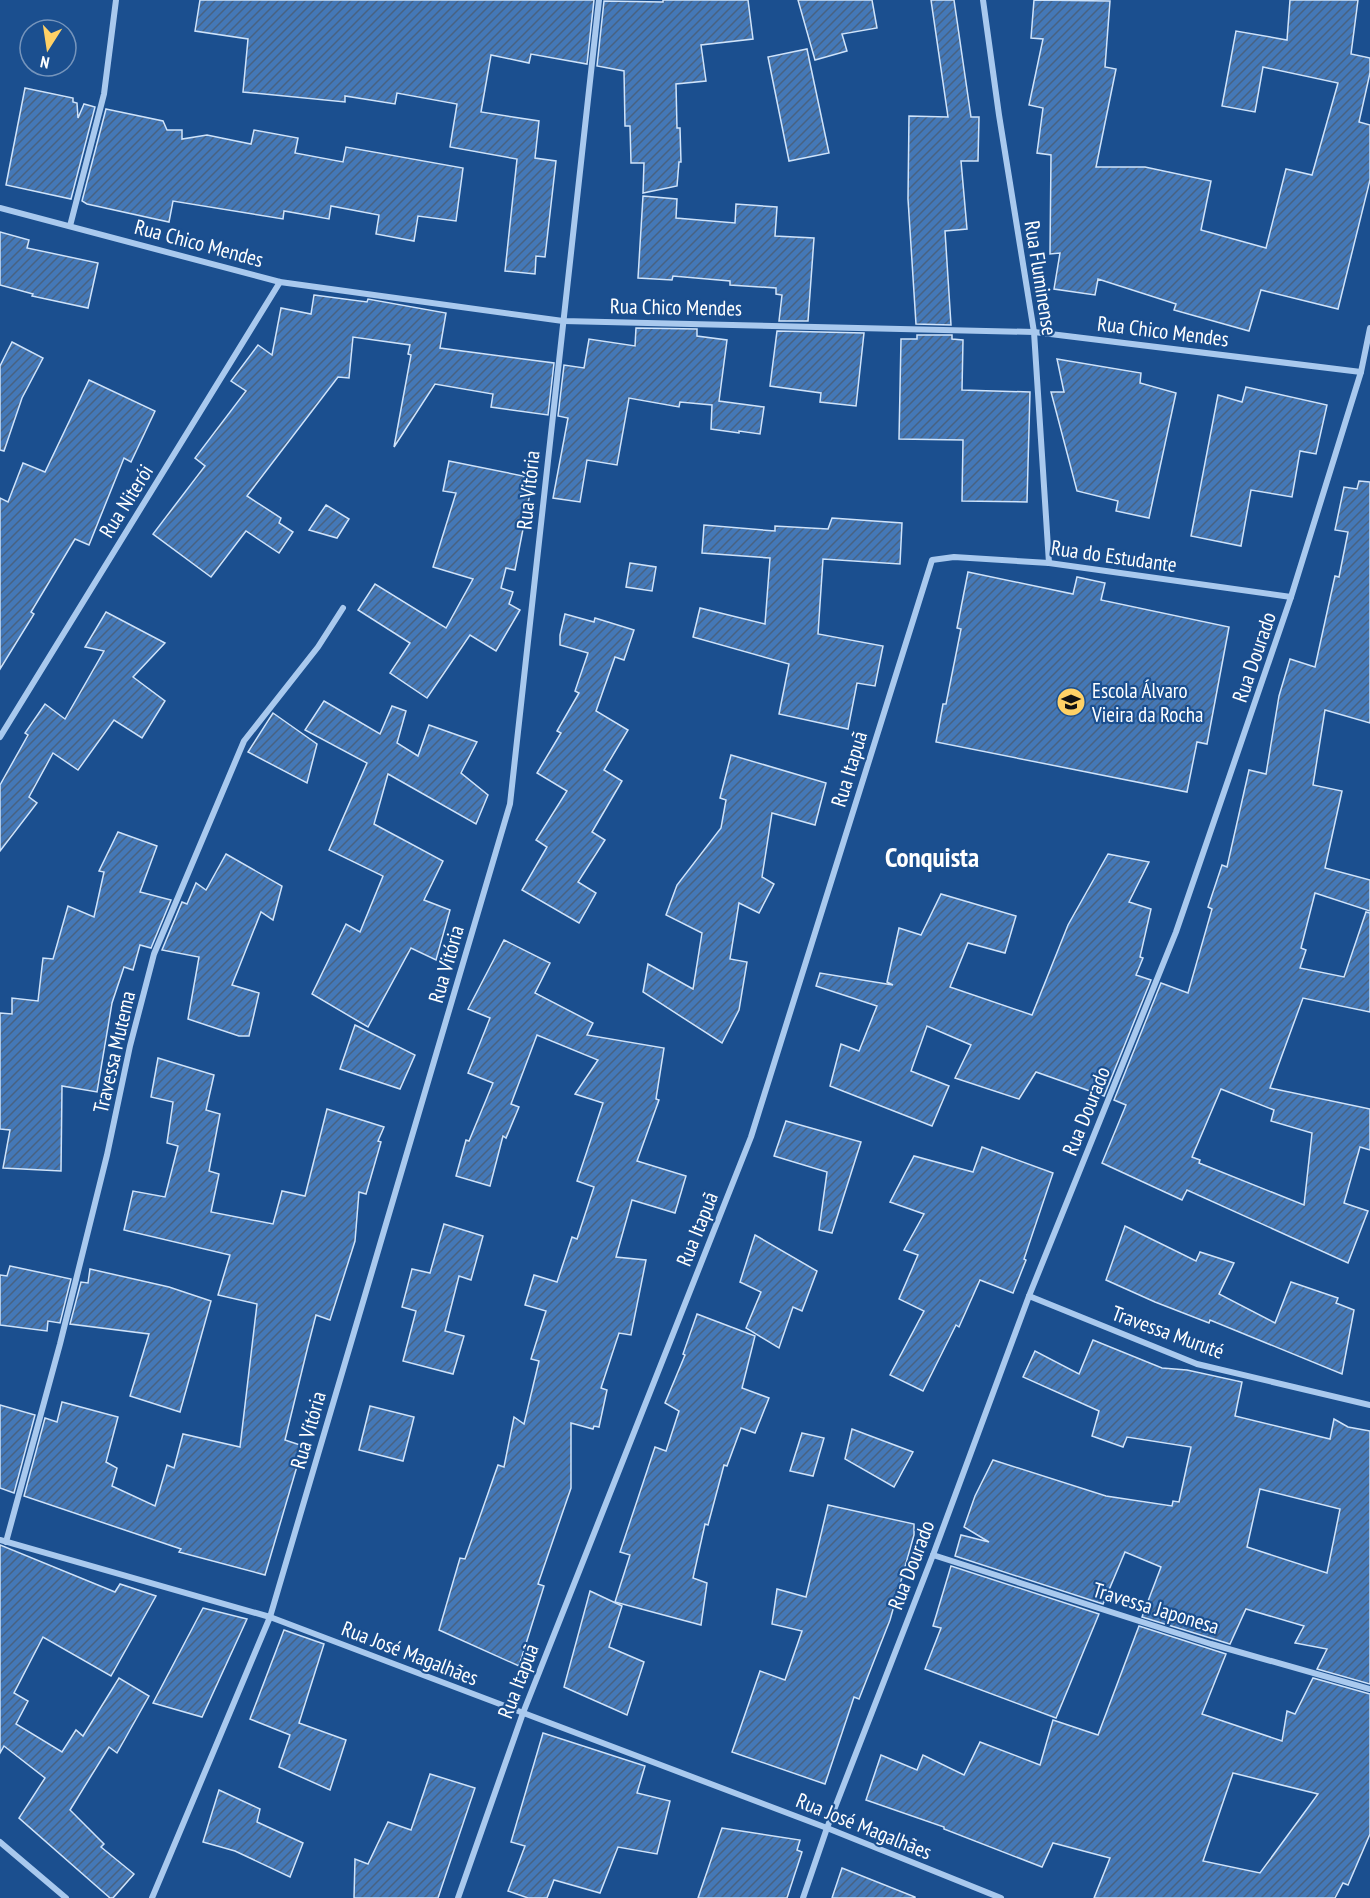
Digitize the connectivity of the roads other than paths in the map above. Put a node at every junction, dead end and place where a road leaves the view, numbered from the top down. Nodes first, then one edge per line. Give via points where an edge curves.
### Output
1 (116, 0) edge
2 (599, 0) edge
3 (983, 0) edge
4 (0, 208) edge
5 (70, 226) junction
6 (280, 282) junction
7 (563, 321) junction
8 (1370, 328) edge
9 (1034, 332) junction
10 (1361, 372) junction
11 (932, 560) joint
12 (1049, 562) junction
13 (1291, 597) junction
14 (343, 608) dead end
15 (0, 737) edge
16 (1029, 1296) junction
17 (1370, 1405) edge
18 (3, 1541) edge
19 (933, 1555) junction
20 (270, 1617) junction
21 (1370, 1689) edge
22 (523, 1713) junction
23 (827, 1828) junction
24 (0, 1842) edge
25 (66, 1898) edge
26 (152, 1898) edge
27 (458, 1898) edge
28 (803, 1898) edge
29 (1001, 1898) edge

1 - 5 street via 104,94
2 - 7 street, Rua Vitória
3 - 9 street, Rua Fluminense
4 - 5 street, Rua Chico Mendes
5 - 6 street, Rua Chico Mendes
6 - 7 street, Rua Chico Mendes
6 - 15 street, Rua Niterói
7 - 9 street, Rua Chico Mendes
7 - 20 street, Rua Vitória via 510,804
8 - 10 street, Rua Dourado
9 - 10 street, Rua Chico Mendes
9 - 12 street, Rua Fluminense
10 - 13 street, Rua Dourado
11 - 12 street, Rua do Estudante via 954,556
11 - 22 street, Rua Itapuã via 751,1137
12 - 13 street, Rua do Estudante
13 - 16 street, Rua Dourado via 1176,932
14 - 18 street, Travessa Mutema via 318,647 244,741 154,954 60,1344
16 - 17 street, Travessa Muruté via 1197,1364
16 - 19 street, Rua Dourado
18 - 20 street, Rua José Magalhães
19 - 21 street, Travessa Japonesa via 1211,1644
19 - 23 street, Rua Dourado
20 - 22 street, Rua José Magalhães
20 - 26 street, Rua Vitória
22 - 23 street, Rua José Magalhães
22 - 27 street, Rua Itapuã
23 - 28 street, Rua Dourado
23 - 29 street, Rua José Magalhães
24 - 25 street

